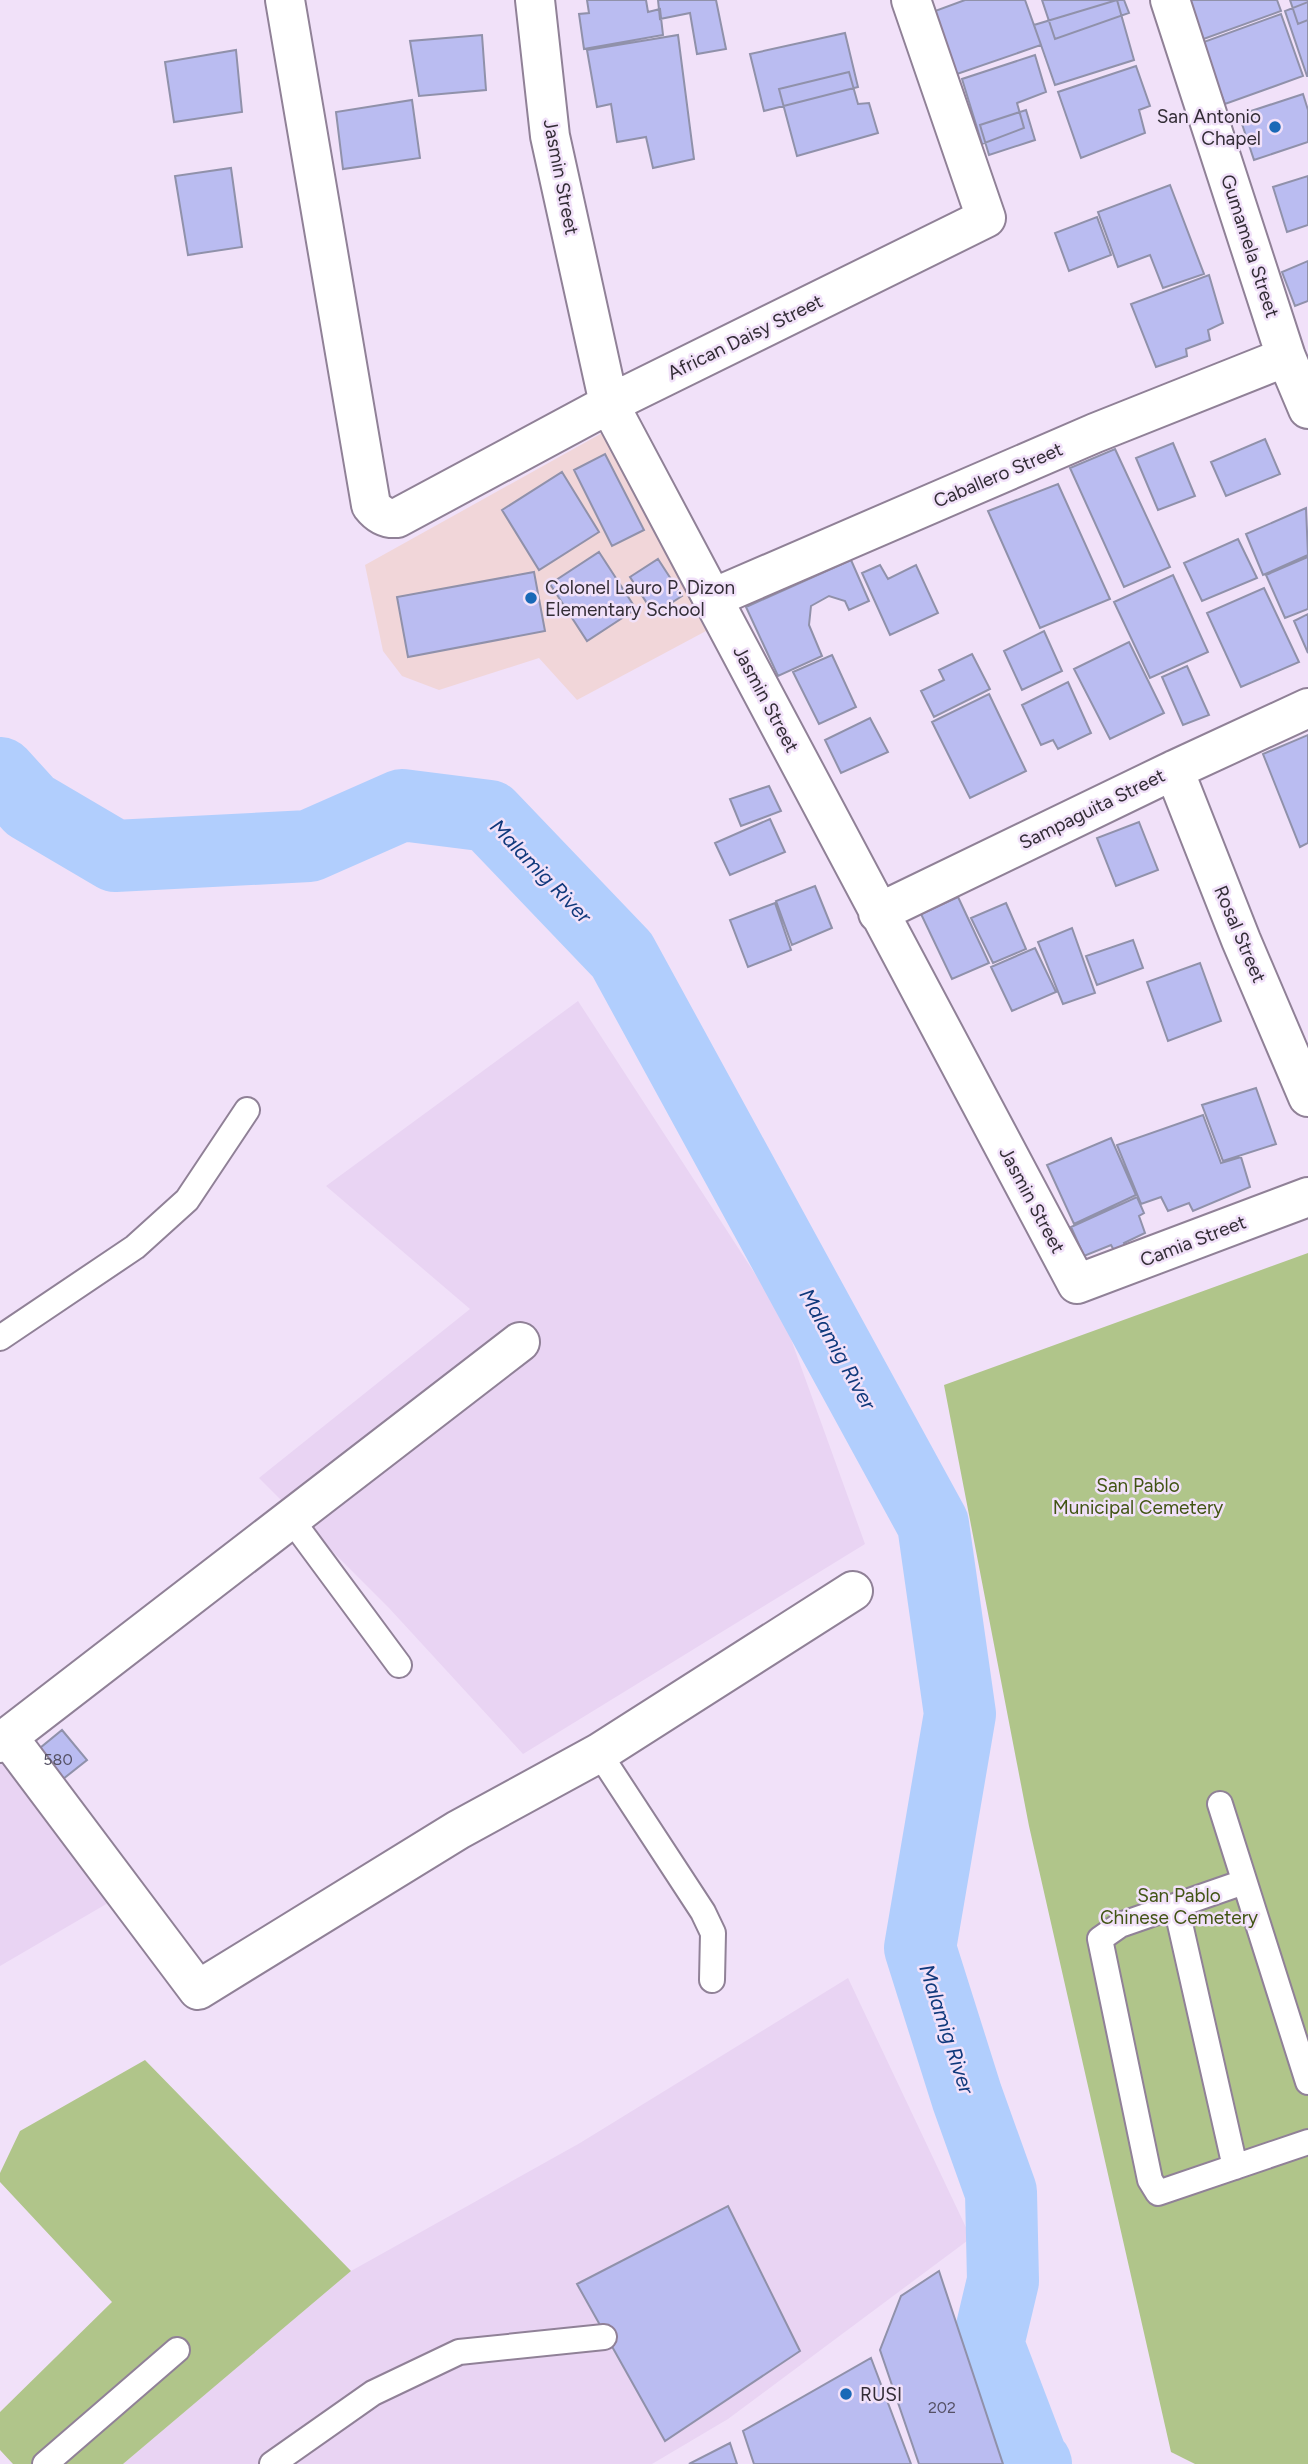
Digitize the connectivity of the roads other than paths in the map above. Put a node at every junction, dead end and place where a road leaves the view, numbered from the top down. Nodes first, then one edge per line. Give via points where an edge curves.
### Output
1 (285, 0) edge
2 (535, 0) edge
3 (911, 0) edge
4 (1170, 0) edge
5 (1286, 357) junction
6 (609, 404) junction
7 (1308, 409) edge
8 (713, 598) junction
9 (1308, 708) edge
10 (1174, 770) junction
11 (878, 913) junction
12 (1308, 1097) edge
13 (247, 1110) dead end
14 (1308, 1197) edge
15 (1077, 1284) joint
16 (0, 1338) edge
17 (520, 1342) dead end
18 (291, 1519) junction
19 (853, 1591) dead end
20 (399, 1665) dead end
21 (4, 1740) edge
22 (599, 1753) junction
23 (1220, 1804) dead end
24 (1244, 1882) junction
25 (1176, 1906) junction
26 (712, 1979) dead end
27 (1308, 2082) edge
28 (1308, 2142) edge
29 (1236, 2166) junction
30 (604, 2337) dead end
31 (177, 2350) dead end
32 (45, 2464) edge
33 (272, 2464) edge

1 - 6 street, African Daisy Street via 371,505 385,517 397,518
2 - 6 street, Jasmin Street via 550,136
3 - 6 street, African Daisy Street via 986,218
4 - 5 street, Gumamela Street
5 - 7 street, Gumamela Street
5 - 8 street, Caballero Street via 1095,433
6 - 8 street, Jasmin Street
8 - 11 street, Jasmin Street
9 - 10 street, Sampaguita Street
10 - 11 street, Sampaguita Street
10 - 12 street, Rosal Street
11 - 15 street, Jasmin Street
13 - 16 lane via 187,1200 135,1247
14 - 15 street, Camia Street
17 - 18 street
18 - 20 lane
18 - 21 street
19 - 22 street
21 - 22 street via 198,1990 458,1830
22 - 26 lane via 703,1912 713,1933
23 - 24 lane
24 - 25 lane
24 - 27 lane
25 - 29 lane
25 - 29 lane via 1120,1925 1100,1939 1150,2180 1158,2193
28 - 29 lane
30 - 33 lane via 459,2352 373,2393
31 - 32 lane

